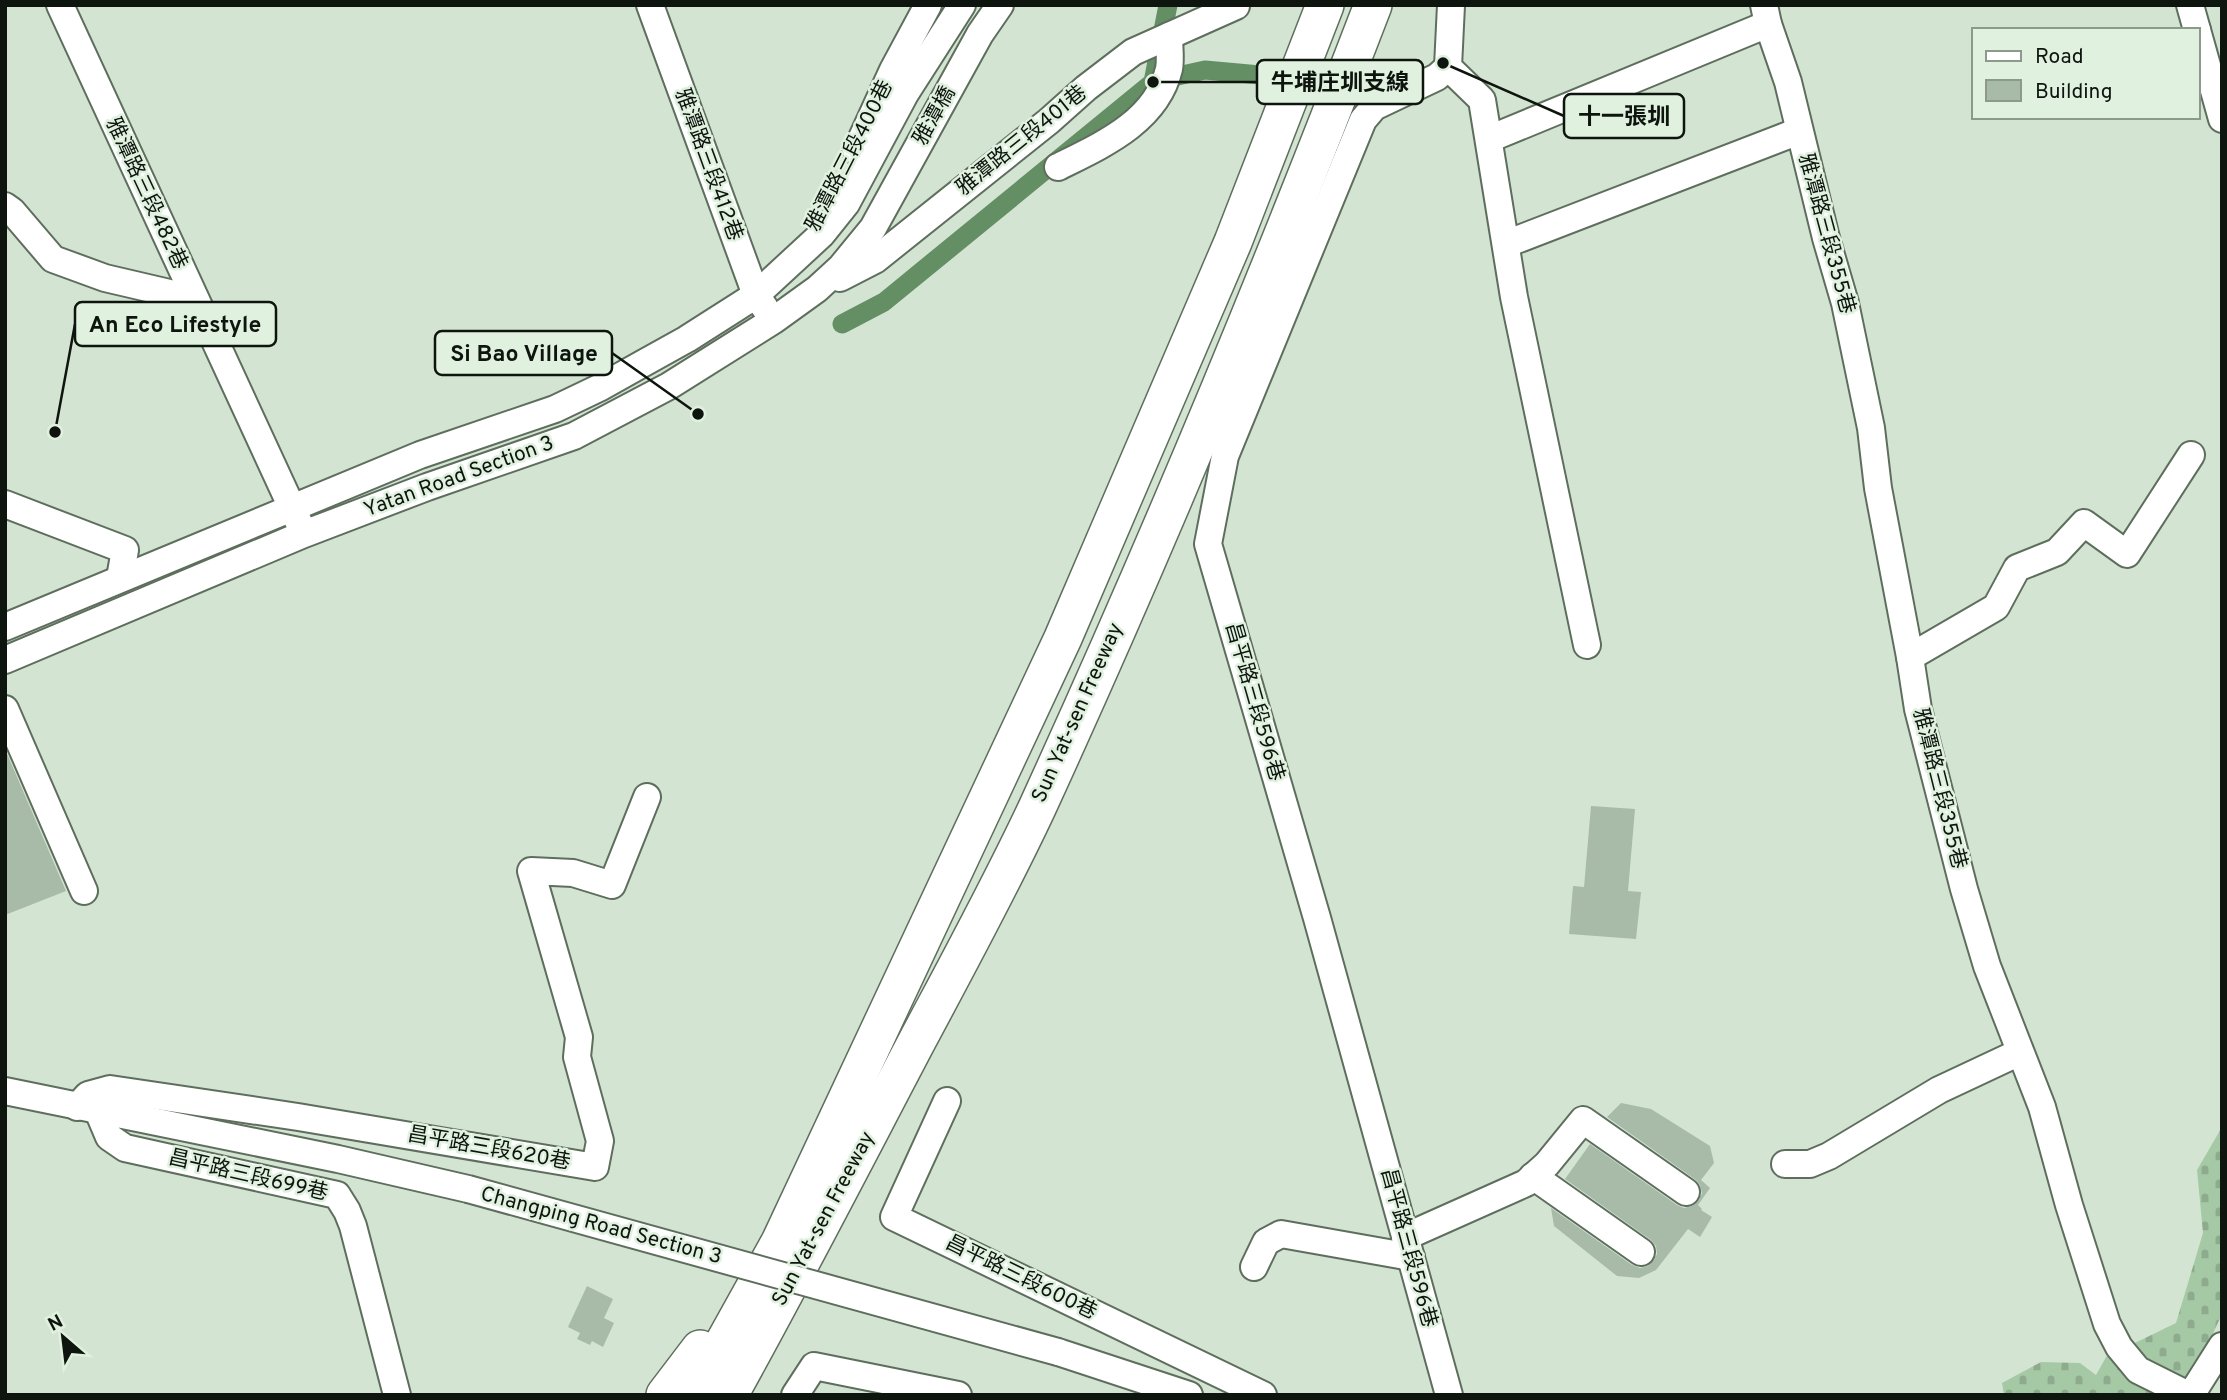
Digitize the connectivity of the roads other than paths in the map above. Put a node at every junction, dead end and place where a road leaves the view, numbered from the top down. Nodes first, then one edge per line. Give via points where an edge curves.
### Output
1 (60, 5) edge
2 (650, 5) edge
3 (928, 5) edge
4 (962, 5) edge
5 (1000, 5) edge
6 (1325, 5) edge
7 (1373, 5) edge
8 (1451, 5) edge
9 (2190, 5) edge
10 (1236, 6) edge
11 (1766, 15) edge
12 (2196, 28) edge
13 (1167, 37) junction
14 (2199, 37) edge
15 (1448, 67) junction
16 (2222, 120) edge
17 (1799, 131) junction
18 (1489, 139) junction
19 (1058, 167) dead end
20 (846, 204) joint
21 (5, 206) edge
22 (873, 228) joint
23 (1506, 244) junction
24 (817, 289) junction
25 (755, 295) junction
26 (195, 299) junction
27 (774, 320) junction
28 (2190, 454) dead end
29 (5, 504) edge
30 (292, 509) junction
31 (304, 534) junction
32 (120, 578) junction
33 (5, 627) edge
34 (1587, 645) dead end
35 (1910, 656) junction
36 (5, 660) edge
37 (5, 709) edge
38 (647, 797) dead end
39 (83, 891) dead end
40 (2021, 1052) junction
41 (5, 1091) edge
42 (947, 1101) dead end
43 (88, 1109) junction
44 (1786, 1164) dead end
45 (1533, 1177) junction
46 (1686, 1192) dead end
47 (1408, 1247) junction
48 (792, 1250) junction
49 (1641, 1252) dead end
50 (1254, 1267) dead end
51 (2222, 1346) edge
52 (949, 1394) edge
53 (397, 1395) edge
54 (665, 1395) edge
55 (695, 1395) edge
56 (729, 1395) edge
57 (750, 1395) edge
58 (795, 1395) edge
59 (1189, 1395) edge
60 (1263, 1395) edge
61 (1449, 1395) edge
62 (2190, 1395) edge

1 - 26 street, 雅潭路三段482巷
2 - 25 street, 雅潭路三段412巷
3 - 25 street, 雅潭路三段400巷 via 822,216 800,251
4 - 20 street, 雅潭橋 via 905,94
5 - 22 street, 雅潭橋
6 - 48 highway, Sun Yat-sen Freeway via 1233,242
7 - 48 highway, Sun Yat-sen Freeway via 1220,390 1036,809 1002,879
8 - 15 street
9 - 12 street
10 - 13 street, 雅潭路三段401巷
11 - 17 street, 雅潭路三段355巷
11 - 18 street, 雅潭路三段355巷
13 - 19 street via 1170,67 1142,117 1111,141
13 - 24 street, 雅潭路三段401巷 via 1133,52 875,260
14 - 16 street
15 - 18 street via 1482,100
15 - 47 street, 昌平路三段596巷 via 1437,77 1374,107 1363,120 1225,456 1208,544
17 - 23 street, 雅潭路三段355巷
17 - 35 street, 雅潭路三段355巷 via 1845,303
18 - 23 street
20 - 25 street, Yatan Road Section 3 via 822,234
21 - 26 street via 53,259 105,278
22 - 24 street, Yatan Road Section 3
23 - 34 street
24 - 27 street, Yatan Road Section 3
25 - 27 street, 雅潭路三段412巷
25 - 30 street, Yatan Road Section 3 via 654,358 555,409 421,455
26 - 30 street, 雅潭路三段482巷
27 - 31 street, Yatan Road Section 3 via 669,386 574,436
28 - 35 street via 2127,554 2084,523 2057,552 2017,568 1996,607
29 - 32 street via 125,550
30 - 31 street, 雅潭路三段482巷
30 - 32 street, Yatan Road Section 3
31 - 36 street, Yatan Road Section 3
32 - 33 street, Yatan Road Section 3
35 - 40 street, 雅潭路三段355巷 via 1918,709 1964,889 1987,966
37 - 39 street
38 - 43 street, 昌平路三段620巷 via 612,885 573,873 531,871 579,1037 577,1057 600,1141 595,1167 110,1089 88,1095
40 - 44 street via 1939,1090 1829,1156 1810,1164
40 - 62 street, 雅潭路三段355巷 via 2107,1324 2138,1370
41 - 43 street, Changping Road Section 3
42 - 60 street, 昌平路三段600巷 via 894,1217
43 - 53 street, 昌平路三段699巷 via 109,1138 125,1148 337,1195 353,1226
43 - 59 street, Changping Road Section 3, bridge via 468,1189 1058,1352
45 - 46 street via 1583,1120
45 - 47 street
45 - 49 street
47 - 50 street via 1281,1234 1266,1242
47 - 61 street, 昌平路三段596巷
48 - 54 highway
48 - 55 highway, Sun Yat-sen Freeway
48 - 56 highway, Sun Yat-sen Freeway
48 - 57 highway via 769,1361
51 - 62 street
52 - 58 street via 814,1366

